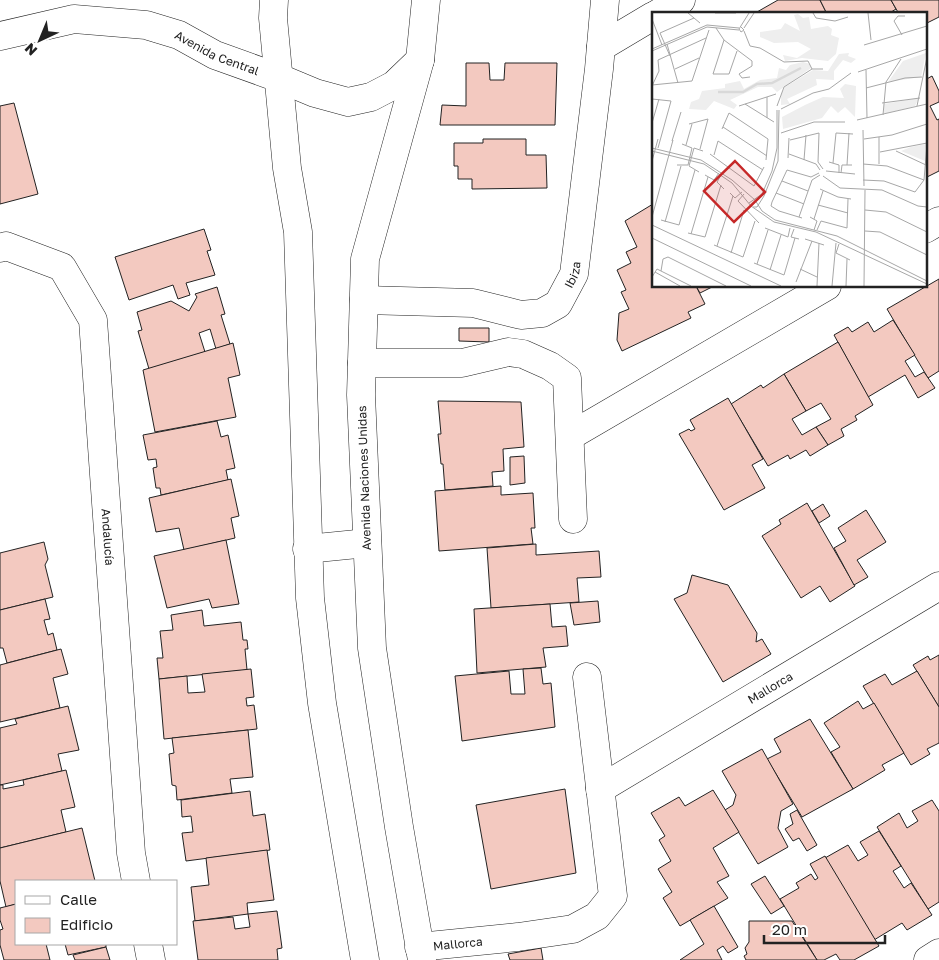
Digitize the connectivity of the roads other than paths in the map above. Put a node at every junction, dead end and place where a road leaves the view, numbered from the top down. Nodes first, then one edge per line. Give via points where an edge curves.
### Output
1 (274, 0) edge
2 (426, 0) edge
3 (605, 0) edge
4 (681, 0) edge
5 (660, 12) edge
6 (652, 17) edge
7 (0, 36) edge
8 (601, 47) junction
9 (420, 60) junction
10 (279, 78) junction
11 (939, 221) edge
12 (926, 228) edge
13 (0, 248) edge
14 (824, 288) edge
15 (364, 300) junction
16 (362, 363) junction
17 (570, 436) junction
18 (573, 518) dead end
19 (367, 543) junction
20 (307, 549) junction
21 (939, 586) edge
22 (587, 677) dead end
23 (600, 789) junction
24 (136, 880) edge
25 (148, 945) edge
26 (420, 953) edge
27 (939, 954) edge
28 (151, 960) edge
29 (366, 960) edge
30 (928, 960) edge

1 - 10 street
2 - 9 street, Avenida Naciones Unidas
3 - 8 street, Ibiza
4 - 5 street
6 - 8 street
7 - 10 street, Avenida Central via 74,19 146,24 179,35 215,55
8 - 15 street, Ibiza via 574,274 558,304 542,313 521,315 472,302
9 - 10 street, Avenida Central via 394,85 371,97 348,102
9 - 15 street, Avenida Naciones Unidas via 365,259
10 - 20 street via 287,168 298,232
11 - 12 street
13 - 24 street, Andalucía via 6,246 62,267 93,320 131,853
14 - 17 street
15 - 16 street, Avenida Naciones Unidas
16 - 17 street via 462,363 508,352 524,354 567,378
16 - 19 street, Avenida Naciones Unidas
17 - 18 street
19 - 20 street
19 - 26 street, Avenida Naciones Unidas via 372,648
20 - 29 street via 322,703
21 - 23 street, Mallorca
22 - 23 street, Mallorca
23 - 26 street, Mallorca via 613,896 597,916 573,929
25 - 28 street
27 - 30 street

